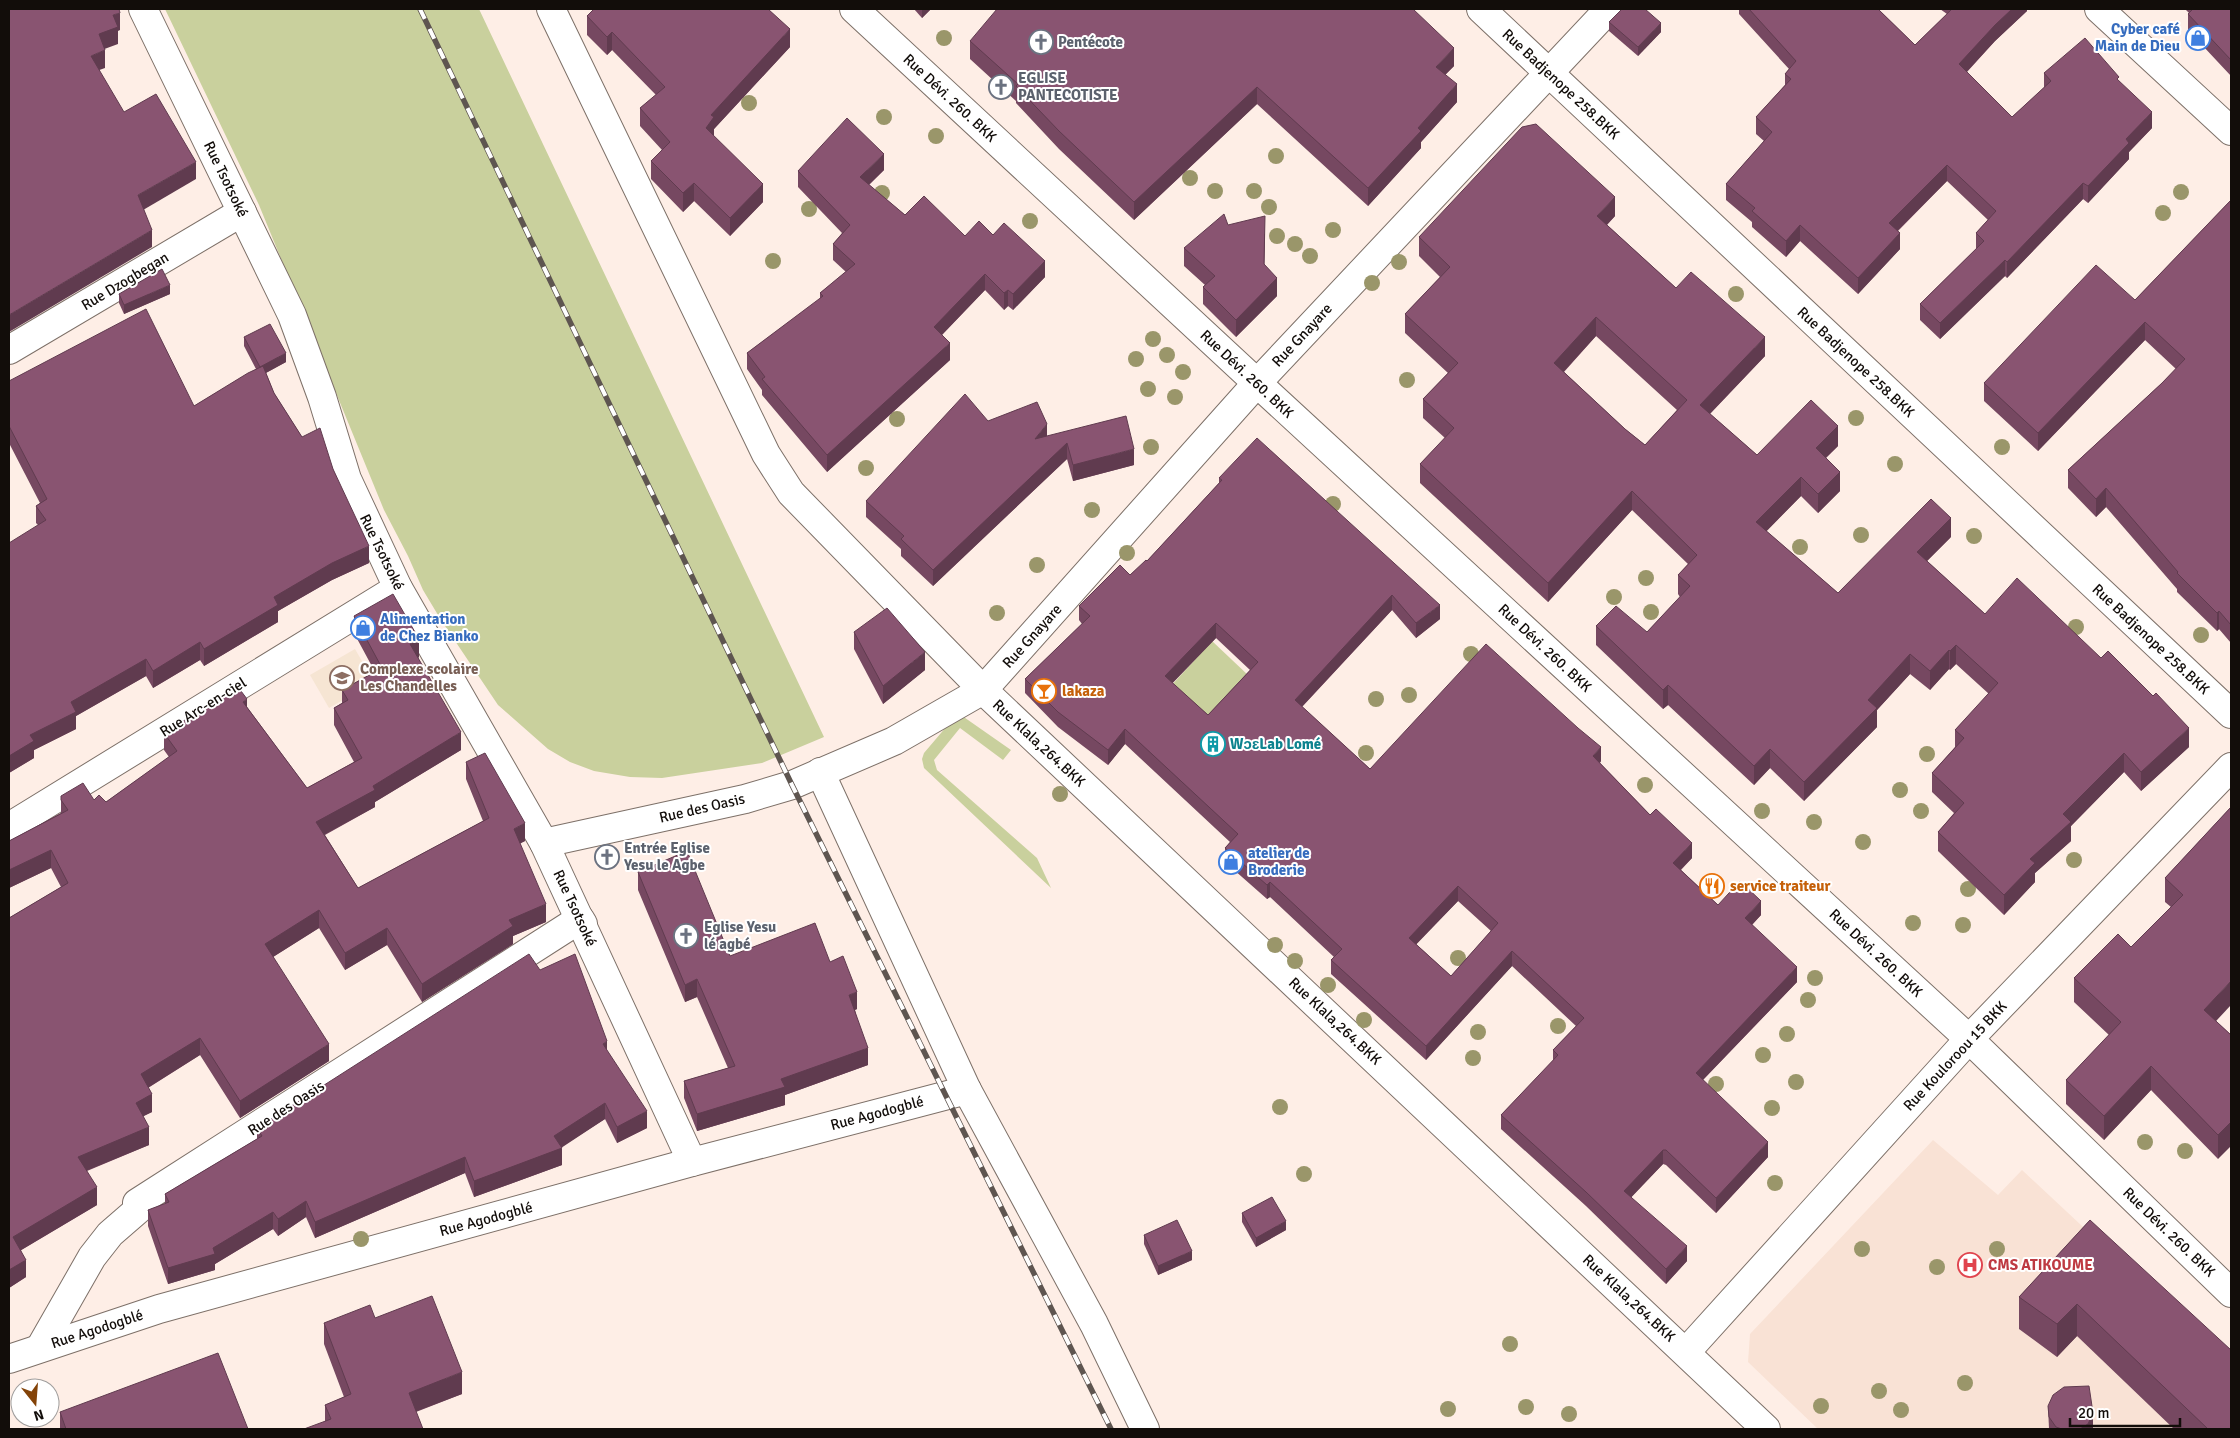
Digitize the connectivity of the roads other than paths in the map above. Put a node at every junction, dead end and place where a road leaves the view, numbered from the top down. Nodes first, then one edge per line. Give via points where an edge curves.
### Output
1 (143, 9) edge
2 (551, 9) edge
3 (854, 9) edge
4 (1481, 9) edge
5 (1609, 9) edge
6 (2099, 9) edge
7 (1548, 72) junction
8 (2231, 131) edge
9 (242, 212) junction
10 (9, 350) edge
11 (1257, 384) junction
12 (398, 588) junction
13 (983, 690) junction
14 (2231, 714) edge
15 (894, 740) joint
16 (2231, 767) edge
17 (820, 772) junction
18 (9, 827) edge
19 (544, 843) junction
20 (583, 924) junction
21 (1970, 1039) junction
22 (967, 1090) junction
23 (692, 1162) junction
24 (2231, 1293) edge
25 (40, 1348) junction
26 (1686, 1352) junction
27 (9, 1359) edge
28 (1145, 1429) edge
29 (1766, 1429) edge

1 - 9 street, Rue Tsotsoké
2 - 13 street, Rue Klala,264.BKK via 766,454 791,493
3 - 11 street, Rue Dévi. 260. BKK
4 - 7 street, Rue Badjenope 258.BKK
5 - 7 street, Rue Gnayare
6 - 8 street
7 - 11 street, Rue Gnayare
7 - 14 street, Rue Badjenope 258.BKK
9 - 10 street, Rue Dzogbegan
9 - 12 street, Rue Tsotsoké via 292,315 347,479
11 - 13 street, Rue Gnayare
11 - 21 street, Rue Dévi. 260. BKK
12 - 18 street, Rue Arc-en-ciel
12 - 19 street, Rue Tsotsoké
13 - 15 street, Rue Gnayare
13 - 26 street, Rue Klala,264.BKK
15 - 17 street, Rue des Oasis
16 - 21 street, Rue Kouloroou 15 BKK
17 - 19 street, Rue des Oasis via 792,785 745,799
17 - 22 street
19 - 20 street, Rue Tsotsoké
20 - 23 street, Rue Tsotsoké
20 - 25 street, Rue des Oasis via 580,919 138,1203 140,1208 110,1234 92,1257
21 - 24 street, Rue Dévi. 260. BKK
21 - 26 street, Rue Kouloroou 15 BKK
22 - 23 street, Rue Agodogblé
22 - 28 street via 1094,1324
23 - 25 street, Rue Agodogblé via 159,1309
25 - 27 street, Rue Agodogblé
26 - 29 street, Rue Klala,264.BKK

